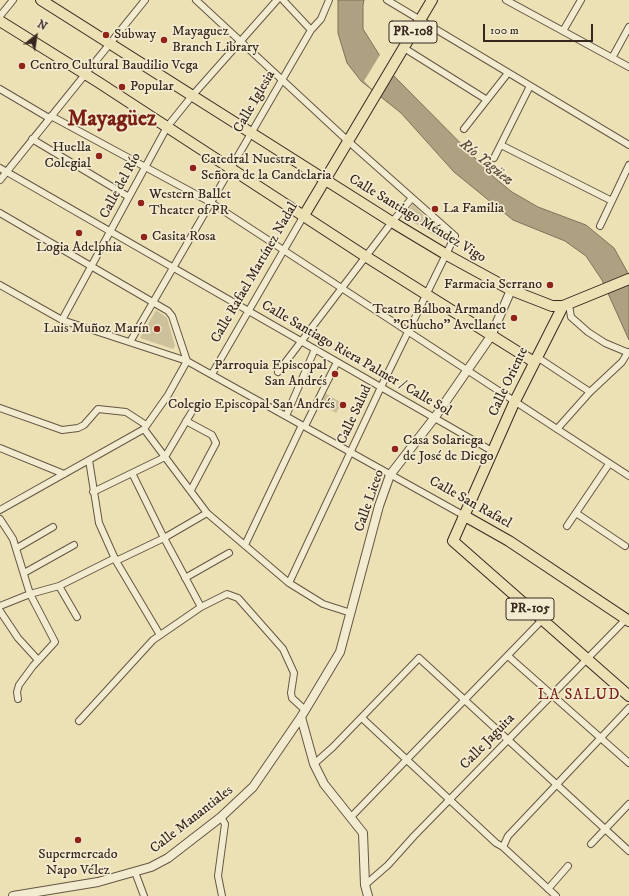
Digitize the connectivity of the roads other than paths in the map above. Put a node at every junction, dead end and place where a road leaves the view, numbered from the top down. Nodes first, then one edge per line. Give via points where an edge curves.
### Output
1 (13, 0) edge
2 (40, 0) edge
3 (145, 0) edge
4 (196, 0) edge
5 (277, 0) edge
6 (283, 0) edge
7 (329, 0) edge
8 (387, 0) edge
9 (432, 0) edge
10 (506, 0) edge
11 (522, 0) edge
12 (581, 0) edge
13 (518, 7) junction
14 (0, 16) edge
15 (420, 20) junction
16 (0, 21) edge
17 (629, 28) edge
18 (311, 30) junction
19 (563, 31) junction
20 (240, 41) junction
21 (110, 44) junction
22 (404, 48) junction
23 (612, 58) junction
24 (629, 67) edge
25 (508, 73) junction
26 (85, 74) junction
27 (283, 78) junction
28 (530, 86) junction
29 (0, 89) edge
30 (192, 96) junction
31 (487, 100) junction
32 (50, 117) junction
33 (167, 127) junction
34 (464, 129) dead end
35 (251, 132) junction
36 (32, 139) junction
37 (348, 140) junction
38 (501, 145) junction
39 (629, 145) edge
40 (494, 158) dead end
41 (629, 165) edge
42 (144, 167) junction
43 (0, 168) edge
44 (230, 169) junction
45 (7, 172) junction
46 (325, 179) junction
47 (0, 180) edge
48 (130, 197) junction
49 (412, 198) junction
50 (612, 201) junction
51 (210, 202) junction
52 (0, 213) edge
53 (303, 217) junction
54 (392, 222) junction
55 (600, 226) dead end
56 (111, 232) junction
57 (283, 251) junction
58 (447, 255) junction
59 (366, 256) junction
60 (92, 266) junction
61 (173, 266) junction
62 (629, 279) edge
63 (0, 284) edge
64 (341, 288) junction
65 (511, 290) junction
66 (427, 294) junction
67 (153, 301) junction
68 (566, 305) junction
69 (248, 310) junction
70 (62, 320) junction
71 (408, 332) junction
72 (491, 336) junction
73 (300, 341) junction
74 (130, 342) junction
75 (315, 349) junction
76 (628, 353) edge
77 (535, 359) junction
78 (187, 361) junction
79 (337, 362) junction
80 (468, 370) junction
81 (278, 372) dead end
82 (212, 374) junction
83 (381, 387) junction
84 (590, 392) junction
85 (514, 403) junction
86 (0, 408) edge
87 (194, 408) dead end
88 (286, 416) junction
89 (435, 418) junction
90 (186, 421) junction
91 (303, 425) junction
92 (145, 427) junction
93 (558, 429) junction
94 (0, 448) edge
95 (492, 451) junction
96 (351, 452) junction
97 (165, 457) junction
98 (89, 460) junction
99 (609, 464) junction
100 (132, 473) junction
101 (64, 474) junction
102 (390, 475) junction
103 (629, 476) edge
104 (191, 490) junction
105 (93, 492) junction
106 (0, 510) edge
107 (207, 513) junction
108 (576, 513) junction
109 (463, 515) junction
110 (0, 519) edge
111 (567, 526) dead end
112 (53, 527) dead end
113 (164, 538) junction
114 (74, 545) dead end
115 (245, 545) junction
116 (625, 546) dead end
117 (17, 548) junction
118 (229, 553) dead end
119 (115, 560) junction
120 (24, 573) junction
121 (185, 578) junction
122 (290, 583) junction
123 (59, 586) junction
124 (30, 594) junction
125 (0, 606) edge
126 (201, 607) junction
127 (0, 611) edge
128 (351, 613) junction
129 (77, 617) dead end
130 (628, 619) edge
131 (542, 620) junction
132 (160, 635) junction
133 (508, 656) junction
134 (586, 659) junction
135 (38, 660) junction
136 (552, 695) junction
137 (629, 696) edge
138 (18, 699) dead end
139 (465, 701) junction
140 (629, 708) edge
141 (303, 714) junction
142 (362, 718) junction
143 (79, 721) dead end
144 (602, 738) junction
145 (508, 739) junction
146 (407, 759) junction
147 (629, 763) edge
148 (314, 764) junction
149 (557, 784) junction
150 (449, 800) junction
151 (629, 804) edge
152 (352, 816) junction
153 (221, 817) junction
154 (606, 829) junction
155 (591, 844) dead end
156 (503, 847) junction
157 (629, 850) edge
158 (568, 866) dead end
159 (135, 872) junction
160 (365, 885) junction
161 (548, 889) junction
162 (13, 896) edge
163 (144, 896) edge
164 (222, 896) edge
165 (368, 896) edge
166 (556, 896) edge

1 - 14 street
2 - 21 main road, Calle Santiago Méndez Vigo
3 - 21 street
4 - 20 street
5 - 20 street, Calle del Río
6 - 18 street
7 - 18 street, Calle Iglesia via 321,19
8 - 15 street
9 - 15 main road, Calle Rafael Martínez Nadal / PR-108
10 - 13 street
11 - 13 street
12 - 19 street
13 - 19 street
15 - 22 main road, Calle Rafael Martínez Nadal / PR-108
15 - 25 street
16 - 26 main road
17 - 23 street
18 - 27 street, Calle Iglesia
19 - 23 street
20 - 27 street
20 - 30 street, Calle del Río
21 - 26 street
21 - 30 main road, Calle Santiago Méndez Vigo
22 - 31 street
22 - 37 main road, Calle Rafael Martínez Nadal / PR-108
23 - 24 street
25 - 28 street
25 - 31 street
26 - 32 street
26 - 33 main road
27 - 35 street, Calle Iglesia
27 - 37 street
28 - 38 street
28 - 39 street
29 - 32 street
30 - 33 street, Calle del Río
30 - 35 main road, Calle Santiago Méndez Vigo
31 - 34 street
32 - 36 street
32 - 42 street
33 - 42 street, Calle del Río
33 - 44 main road
35 - 44 street, Calle Iglesia
35 - 46 main road, Calle Santiago Méndez Vigo
36 - 45 street
36 - 48 street
37 - 46 main road, Calle Rafael Martínez Nadal / PR-108
37 - 49 street
38 - 40 street
38 - 50 street
41 - 50 street
42 - 48 street, Calle del Río
42 - 51 street
43 - 45 street, Calle Santiago Riera Palmer / Calle Sol
44 - 51 street, Calle Iglesia
44 - 53 main road
45 - 47 street
45 - 56 street, Calle Santiago Riera Palmer / Calle Sol
46 - 53 main road, Calle Rafael Martínez Nadal / PR-108
46 - 54 main road, Calle Santiago Méndez Vigo
48 - 56 street, Calle del Río
49 - 54 street
49 - 58 street, Calle Salud via 456,236
50 - 55 street
51 - 57 street
51 - 61 street, Calle Iglesia
52 - 60 street
53 - 57 street, Calle Rafael Martínez Nadal
53 - 59 main road
54 - 58 main road, Calle Santiago Méndez Vigo
54 - 59 street
56 - 60 street, Calle del Río
56 - 61 street, Calle Santiago Riera Palmer / Calle Sol
57 - 64 street
57 - 69 street, Calle Rafael Martínez Nadal
58 - 65 main road, Calle Santiago Méndez Vigo
58 - 66 street, Calle Salud
59 - 64 street
59 - 66 main road
60 - 67 street
60 - 70 street, Calle del Río
61 - 67 street, Calle Iglesia
61 - 69 street, Calle Santiago Riera Palmer / Calle Sol
62 - 68 main road
63 - 70 street, Calle San Rafael
64 - 71 street
64 - 73 street
65 - 68 main road, Calle Santiago Méndez Vigo via 552,306
65 - 72 street, Calle Liceo
66 - 71 street, Calle Salud
66 - 72 main road
67 - 74 street, Calle Iglesia
67 - 78 street via 172,316
68 - 76 street via 571,317 588,332 605,344
68 - 77 main road, Calle Oriente / PR-105
69 - 73 street, Calle Santiago Riera Palmer / Calle Sol
69 - 82 street, Calle Rafael Martínez Nadal
70 - 74 street, Calle San Rafael
71 - 80 street
71 - 83 street, Calle Salud
72 - 77 main road
72 - 80 street, Calle Liceo
73 - 75 street, Calle Santiago Riera Palmer / Calle Sol
73 - 81 street
74 - 78 street, Calle San Rafael
75 - 79 street, Calle Santiago Riera Palmer / Calle Sol
75 - 88 street
76 - 84 street
77 - 84 street
77 - 85 main road, Calle Oriente / PR-105
78 - 82 street, Calle San Rafael
78 - 92 street via 165,400
79 - 83 street, Calle Santiago Riera Palmer / Calle Sol
79 - 91 street
80 - 85 street
80 - 89 street, Calle Liceo
82 - 88 street, Calle San Rafael
83 - 89 street, Calle Santiago Riera Palmer / Calle Sol
83 - 96 street, Calle Salud
84 - 93 street
85 - 93 street
85 - 95 main road, Calle Oriente / PR-105
86 - 92 street via 62,430 84,425 98,409 126,412
87 - 90 street
88 - 91 street, Calle San Rafael
89 - 95 street, Calle Santiago Riera Palmer / Calle Sol
89 - 102 street, Calle Liceo
90 - 97 street
90 - 104 street via 212,436 216,443
91 - 96 street, Calle San Rafael
91 - 115 street
92 - 97 street
92 - 98 street
93 - 99 street
94 - 101 street
95 - 109 main road, Calle Oriente / PR-105
96 - 102 street, Calle San Rafael
96 - 122 street, Calle Salud
97 - 100 street
97 - 104 street
98 - 101 street
98 - 105 street
99 - 103 street
99 - 108 street
100 - 105 street
100 - 113 street
101 - 106 street
102 - 109 street, Calle San Rafael
102 - 128 street, Calle Liceo via 379,506
104 - 107 street
105 - 119 street via 98,522
107 - 113 street
107 - 115 street
108 - 111 street
108 - 116 street
109 - 130 main road, Calle San Rafael via 509,541
109 - 131 main road, PR-105 via 452,541
110 - 117 street
112 - 117 street
113 - 119 street
113 - 121 street
114 - 120 street
115 - 122 street
117 - 120 street
118 - 121 street
119 - 123 street
119 - 132 street
120 - 124 street
121 - 126 street
122 - 128 street via 323,604
123 - 124 street
123 - 129 street
124 - 125 street
124 - 135 street via 55,642
126 - 132 street
126 - 141 street via 227,594 238,598 287,656 294,673 292,698
127 - 135 street via 18,638
128 - 141 street, Calle Liceo via 340,652
130 - 134 street, Calle Jaguita
131 - 133 street
131 - 134 main road, PR-105
132 - 143 street via 137,656
133 - 136 street
133 - 139 street
134 - 136 street, Calle Jaguita
134 - 137 main road, PR-105
135 - 138 street via 19,685
136 - 144 street
136 - 145 street, Calle Jaguita
139 - 142 street via 422,659 417,659
139 - 145 street
139 - 146 street
140 - 144 street
141 - 148 street
141 - 153 street, Calle Manantiales via 262,776 244,797
142 - 146 street
142 - 148 street
144 - 147 street
144 - 149 street
145 - 149 street
145 - 150 street, Calle Jaguita
146 - 150 street
146 - 152 street
148 - 152 street via 331,794
149 - 154 street
149 - 156 street via 508,836
150 - 156 street
150 - 160 street, Calle Jaguita via 388,865
151 - 154 street
152 - 160 street via 364,833
153 - 159 street, Calle Manantiales via 160,863
153 - 164 street via 225,824 218,876
154 - 155 street
154 - 157 street
156 - 161 street
158 - 161 street
159 - 162 street, Calle Manantiales via 98,882
159 - 163 street
160 - 165 street
161 - 166 street

